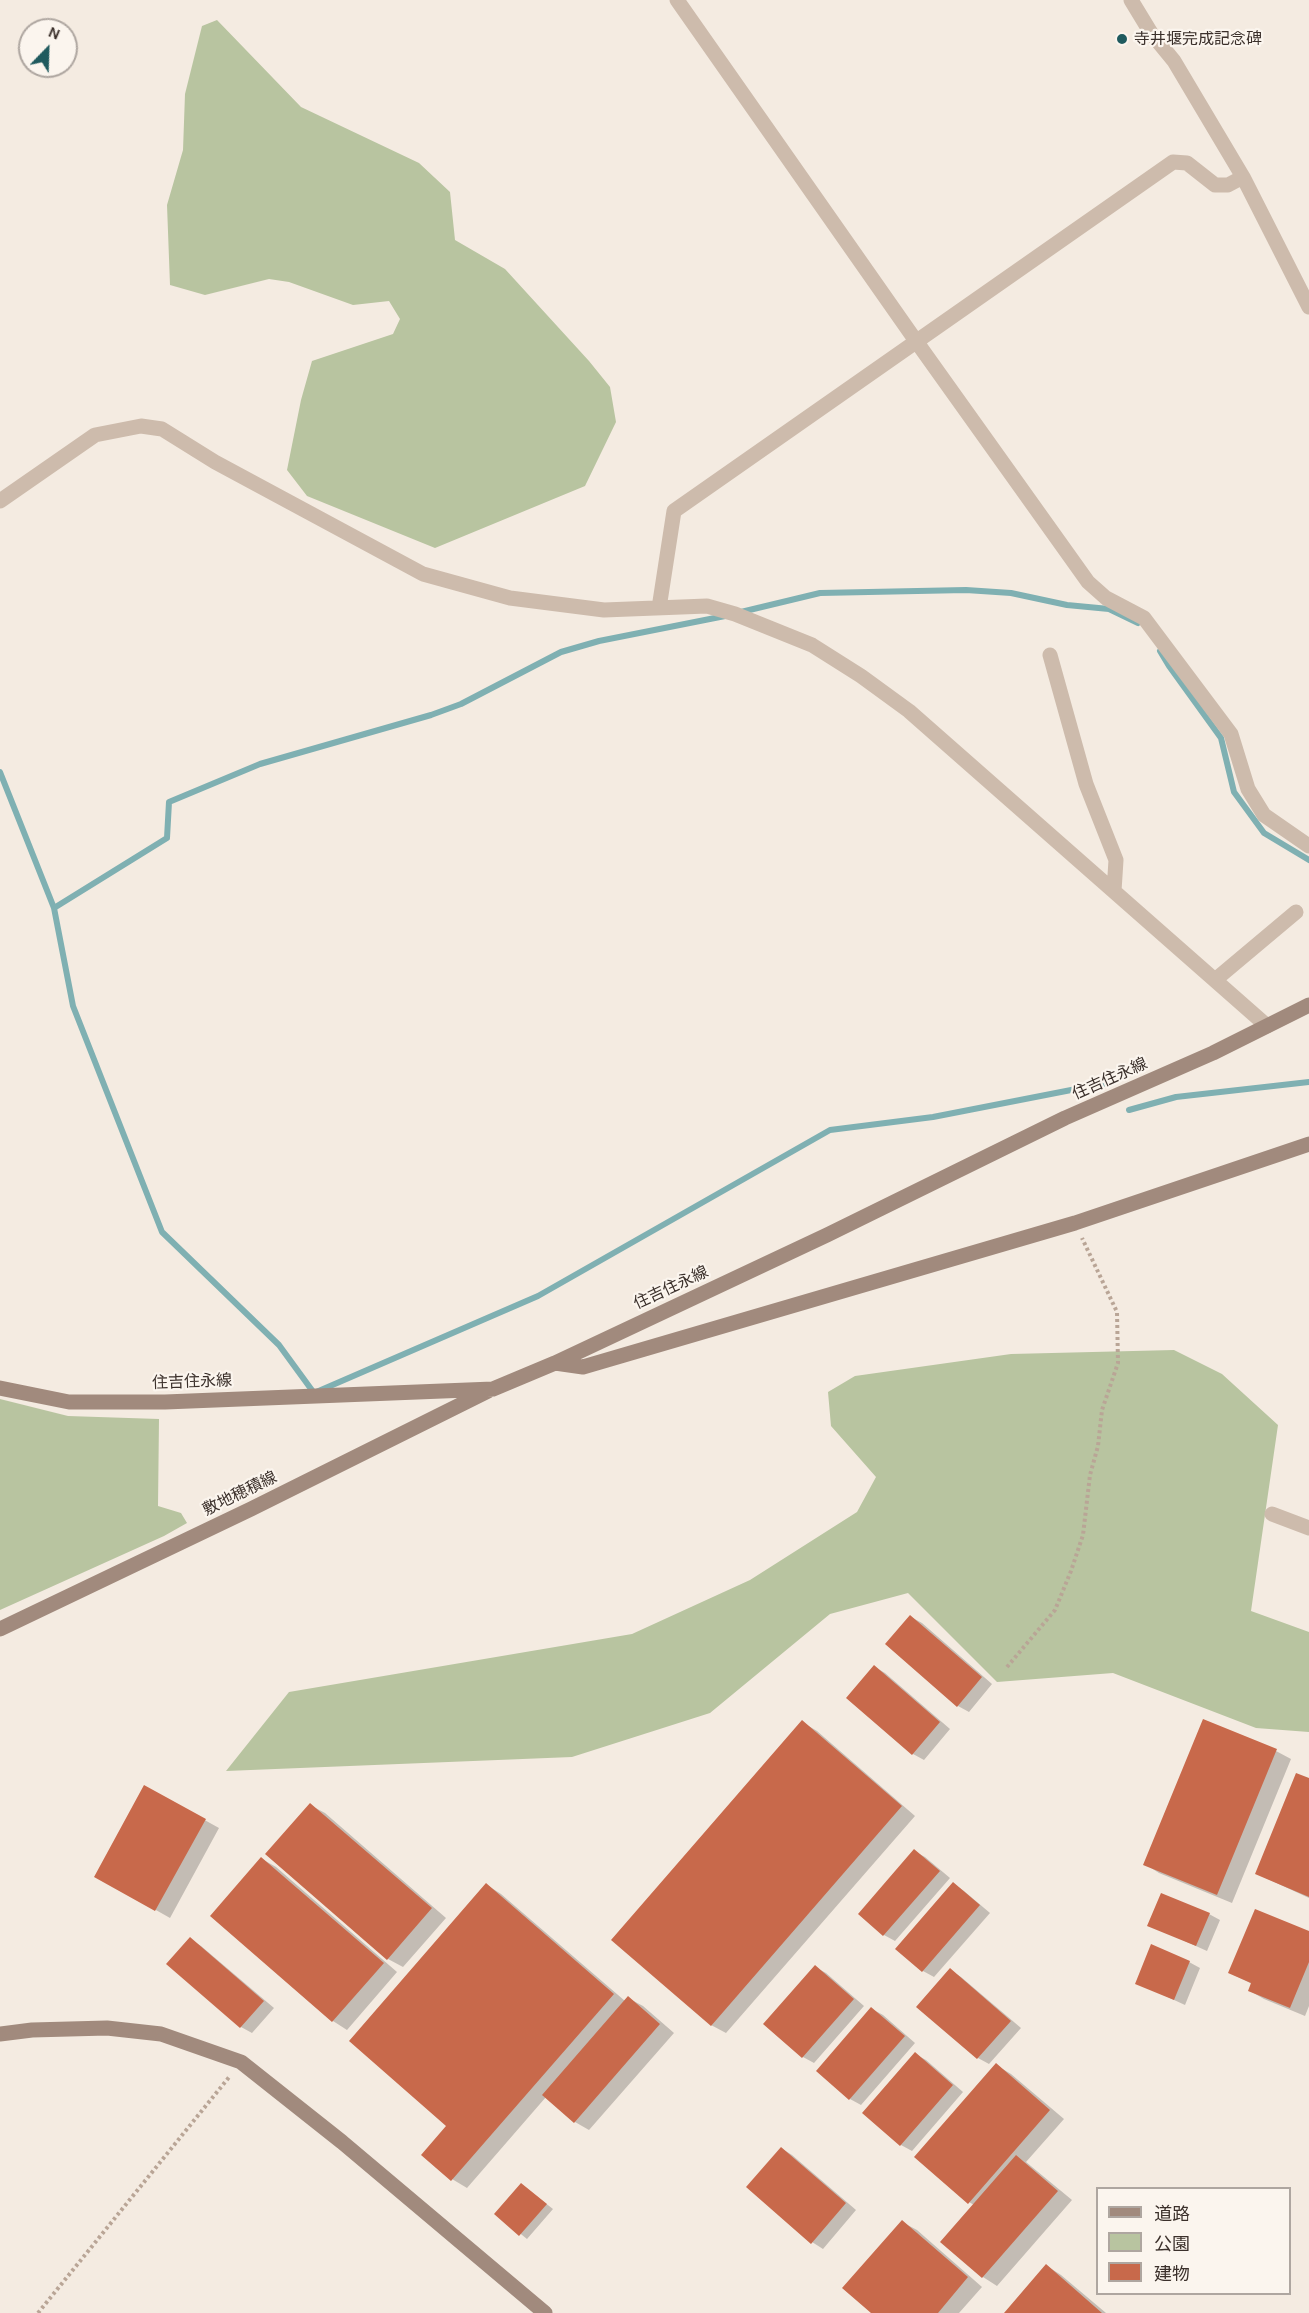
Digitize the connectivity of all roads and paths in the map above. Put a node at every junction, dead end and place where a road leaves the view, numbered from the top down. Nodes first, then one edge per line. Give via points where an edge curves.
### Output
1 (677, 0) edge
2 (1131, 0) edge
3 (1243, 177) junction
4 (1309, 307) edge
5 (916, 341) junction
6 (0, 501) edge
7 (659, 608) junction
8 (1050, 655) dead end
9 (1309, 846) edge
10 (1114, 891) junction
11 (1296, 912) dead end
12 (1215, 980) junction
13 (1309, 1005) edge
14 (1268, 1026) junction
15 (1309, 1144) edge
16 (1075, 1223) junction
17 (555, 1363) junction
18 (0, 1388) edge
19 (493, 1389) junction
20 (1272, 1514) dead end
21 (1309, 1528) edge
22 (0, 1629) edge
23 (1006, 1667) dead end
24 (0, 2034) edge
25 (241, 2062) junction
26 (38, 2313) edge
27 (545, 2313) edge

1 - 5 street
2 - 3 street via 1174,61
3 - 4 street
3 - 5 street via 1228,185 1215,185 1187,163 1173,162
5 - 7 street via 675,511
5 - 9 street via 1088,582 1106,598 1144,618 1225,725 1248,789 1264,815
6 - 7 street via 95,435 141,426 162,429 215,462 423,574 510,598 604,610
7 - 10 street via 707,606 812,645 909,711
8 - 10 street via 1086,784 1116,860
10 - 12 street
11 - 12 street
12 - 14 street
13 - 14 main road, 住吉住永線
14 - 17 main road, 住吉住永線 via 1065,1118
15 - 16 main road
16 - 17 main road via 583,1367
16 - 23 path via 1117,1312 1118,1363 1102,1410 1083,1535 1071,1571 1055,1610
17 - 19 main road, 住吉住永線
18 - 19 main road, 住吉住永線 via 69,1402
19 - 22 main road, 敷地穂積線
20 - 21 street
24 - 25 main road via 107,2028 161,2034
25 - 26 path
25 - 27 main road

